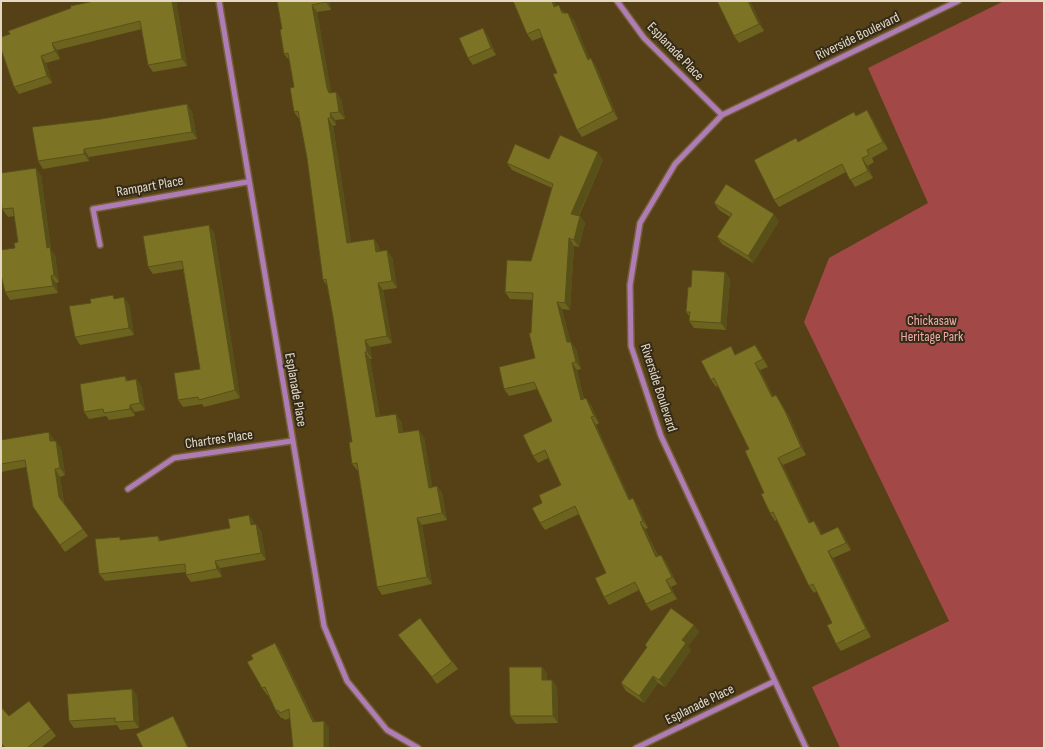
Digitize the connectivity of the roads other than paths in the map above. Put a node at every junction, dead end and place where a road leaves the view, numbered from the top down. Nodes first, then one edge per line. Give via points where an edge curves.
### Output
1 (219, 1) edge
2 (616, 1) edge
3 (958, 1) edge
4 (722, 115) junction
5 (248, 182) junction
6 (100, 245) dead end
7 (292, 441) junction
8 (128, 489) dead end
9 (773, 682) junction
10 (418, 748) edge
11 (636, 748) edge
12 (806, 748) edge

1 - 5 street, Esplanade Place
2 - 4 street, Esplanade Place via 644,38
3 - 4 street, Riverside Boulevard
4 - 9 street, Riverside Boulevard via 675,164 640,223 630,284 631,346 661,436
5 - 6 street, Rampart Place via 94,209
5 - 7 street, Esplanade Place
7 - 8 street, Chartres Place via 174,458
7 - 10 street, Esplanade Place via 324,626 347,681 387,730
9 - 11 street, Esplanade Place
9 - 12 street, Riverside Boulevard

